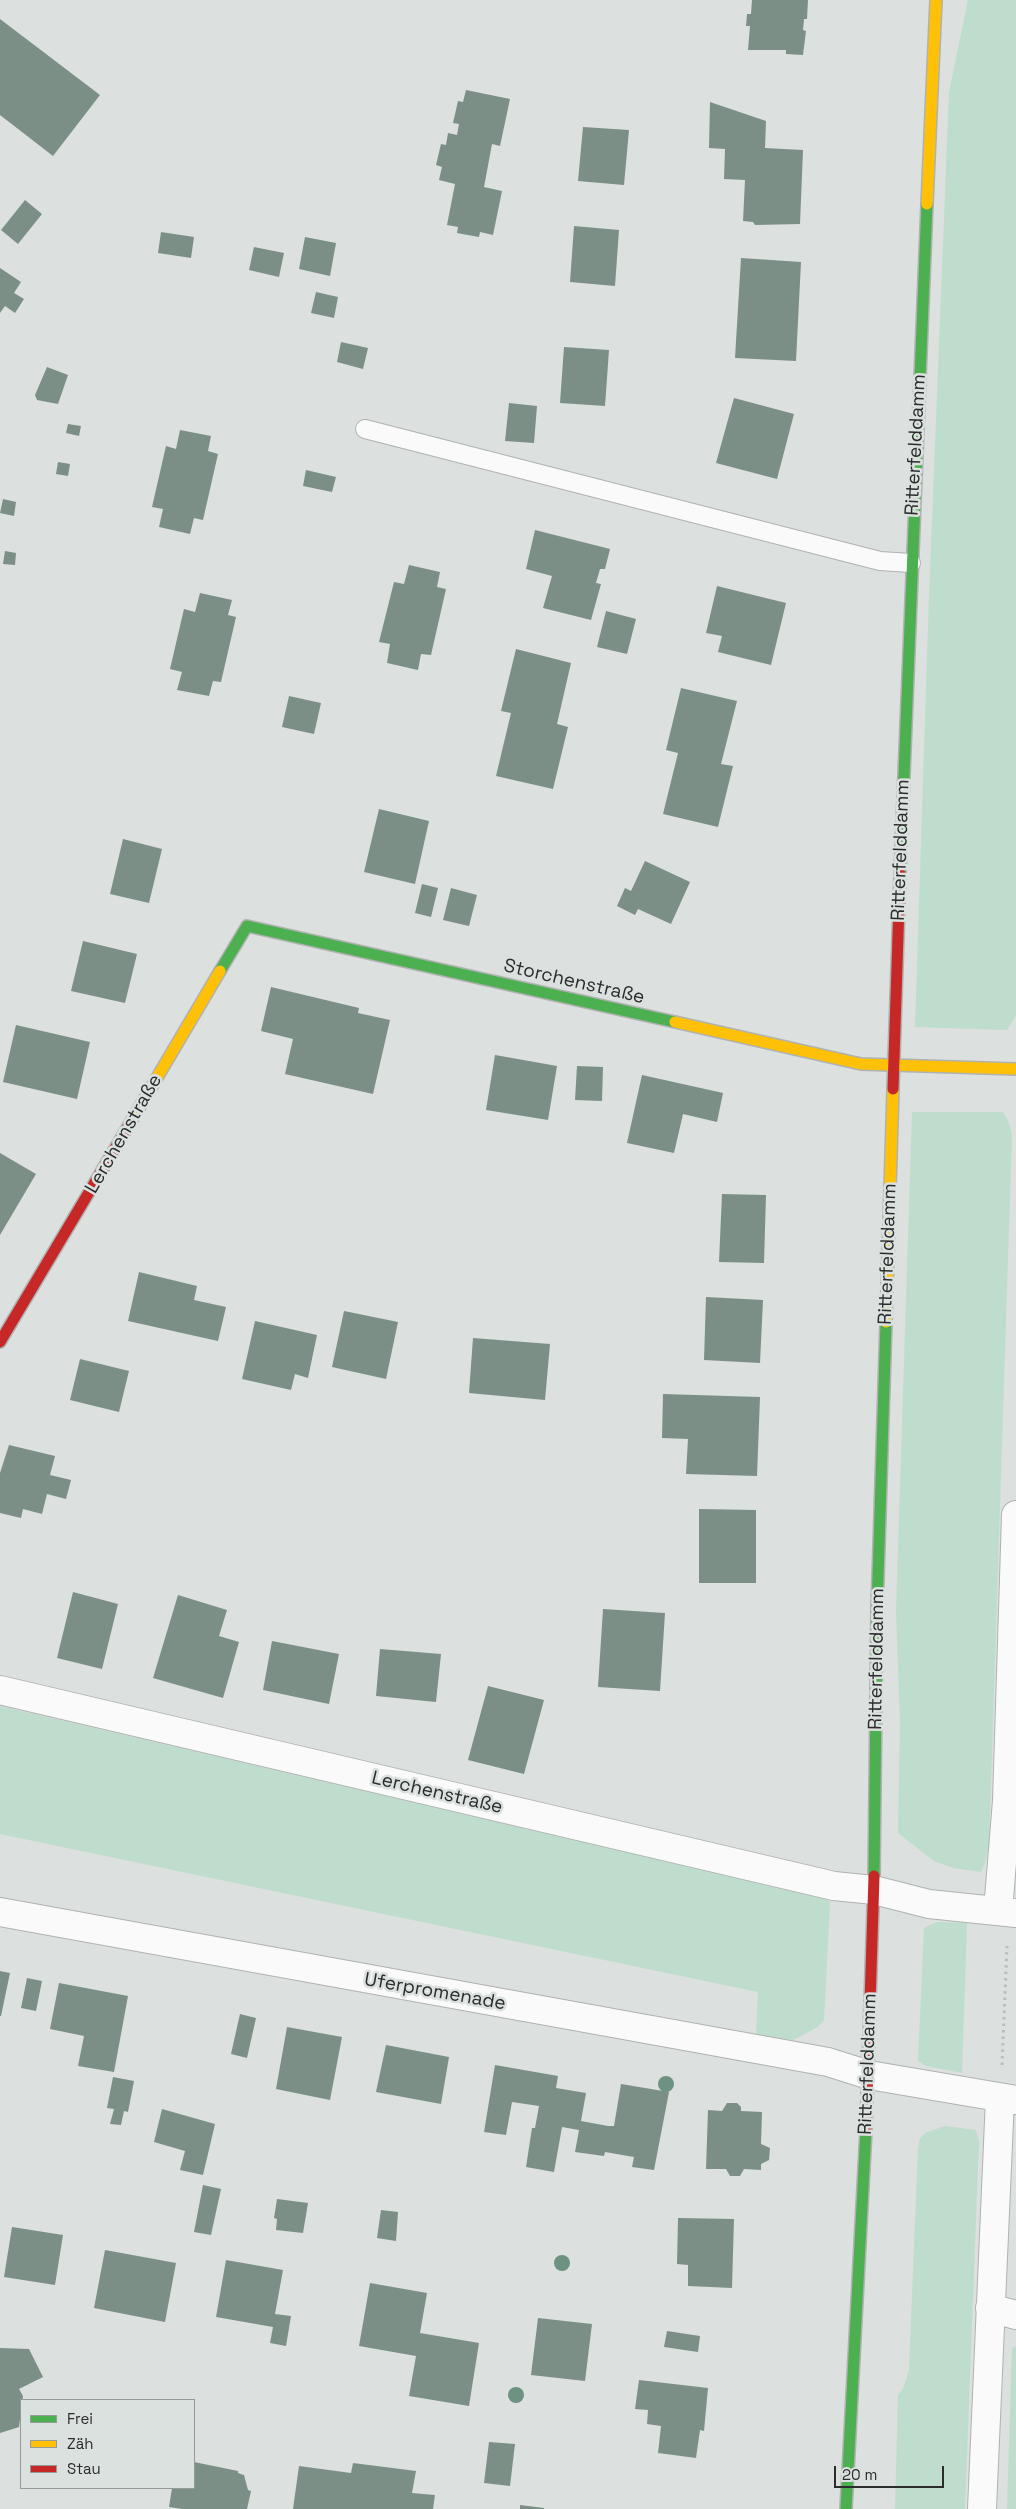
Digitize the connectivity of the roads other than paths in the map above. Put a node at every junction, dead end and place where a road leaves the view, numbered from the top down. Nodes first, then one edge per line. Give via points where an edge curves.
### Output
1 (936, 0) edge
2 (365, 429) dead end
3 (910, 563) junction
4 (247, 926) joint
5 (894, 1065) junction
6 (1016, 1069) edge
7 (0, 1342) edge
8 (1016, 1515) edge
9 (0, 1690) edge
10 (874, 1890) junction
11 (0, 1912) edge
12 (1008, 1912) edge
13 (869, 2075) junction
14 (1008, 2099) edge
15 (990, 2308) junction
16 (1016, 2315) edge
17 (846, 2509) edge
18 (982, 2509) edge

1 - 3 main road, Ritterfelddamm
2 - 3 lane via 880,561
3 - 5 main road, Ritterfelddamm
4 - 5 main road, Storchenstraße via 861,1064
4 - 7 main road, Lerchenstraße
5 - 6 main road, Storchenstraße
5 - 10 main road, Ritterfelddamm via 877,1609
8 - 12 street via 1007,1802
9 - 10 street, Lerchenstraße via 834,1886
10 - 12 street, Lerchenstraße via 929,1904
10 - 13 main road, Ritterfelddamm
11 - 13 street, Uferpromenade via 828,2062
13 - 14 street, Uferpromenade
13 - 17 main road, Ritterfelddamm
14 - 15 street
15 - 16 street
15 - 18 street

